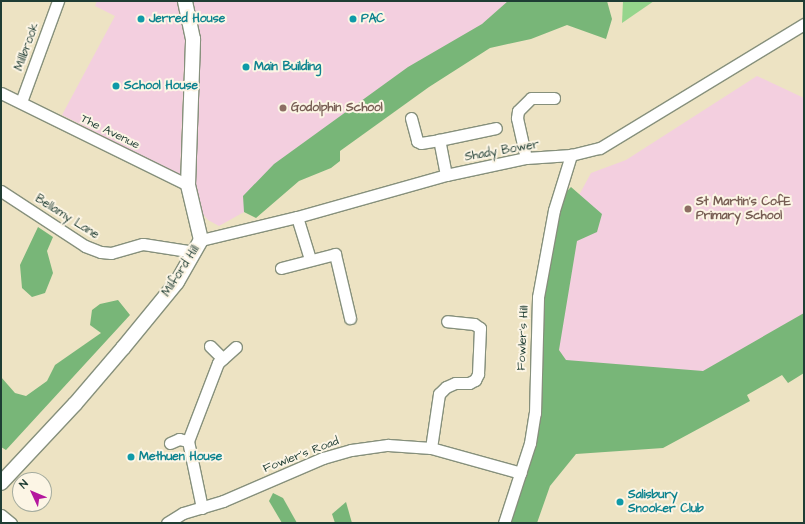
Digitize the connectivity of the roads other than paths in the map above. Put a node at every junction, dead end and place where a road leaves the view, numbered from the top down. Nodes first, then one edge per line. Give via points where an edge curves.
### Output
1 (58, 1) edge
2 (185, 1) edge
3 (804, 24) edge
4 (1, 93) edge
5 (554, 98) dead end
6 (21, 102) junction
7 (411, 118) dead end
8 (496, 128) dead end
9 (439, 140) junction
10 (571, 155) junction
11 (526, 158) junction
12 (446, 174) junction
13 (188, 185) junction
14 (1, 191) edge
15 (297, 217) junction
16 (198, 246) junction
17 (310, 259) junction
18 (281, 268) dead end
19 (350, 318) dead end
20 (446, 321) dead end
21 (210, 346) dead end
22 (236, 347) dead end
23 (223, 359) junction
24 (188, 441) junction
25 (170, 443) dead end
26 (431, 448) junction
27 (521, 473) junction
28 (1, 483) edge
29 (202, 508) junction
30 (1, 516) edge
31 (11, 523) edge
32 (167, 523) edge
33 (504, 523) edge

1 - 6 street, Millbrook
2 - 13 street, Milford Hill via 193,39
3 - 10 street, Shady Bower via 616,140 600,148
4 - 6 street, The Avenue
5 - 11 street via 531,98 518,111 517,118
6 - 13 street, The Avenue
7 - 9 street via 417,141 421,143
8 - 9 street
9 - 12 street
10 - 11 street, Shady Bower
10 - 27 street, Fowler's Hill via 544,253 538,297 535,414
11 - 12 street, Shady Bower
12 - 15 street, Shady Bower
13 - 16 street, Milford Hill
14 - 16 street, Bellamy Lane via 85,246 101,252 111,253 143,244
15 - 16 street, Shady Bower
15 - 17 street
16 - 28 street, Milford Hill via 177,282 118,354
17 - 18 street
17 - 19 street via 335,254
20 - 26 street via 474,324 480,328 478,374 475,380 469,383 455,383 439,394
21 - 23 street
22 - 23 street
23 - 24 street via 218,363
24 - 25 street via 179,439
24 - 29 street
26 - 27 street, Fowler's Road
26 - 29 street, Fowler's Road via 388,445 352,450 323,458
27 - 33 street, Fowler's Hill
29 - 32 street, Fowler's Road via 175,517
30 - 31 street

